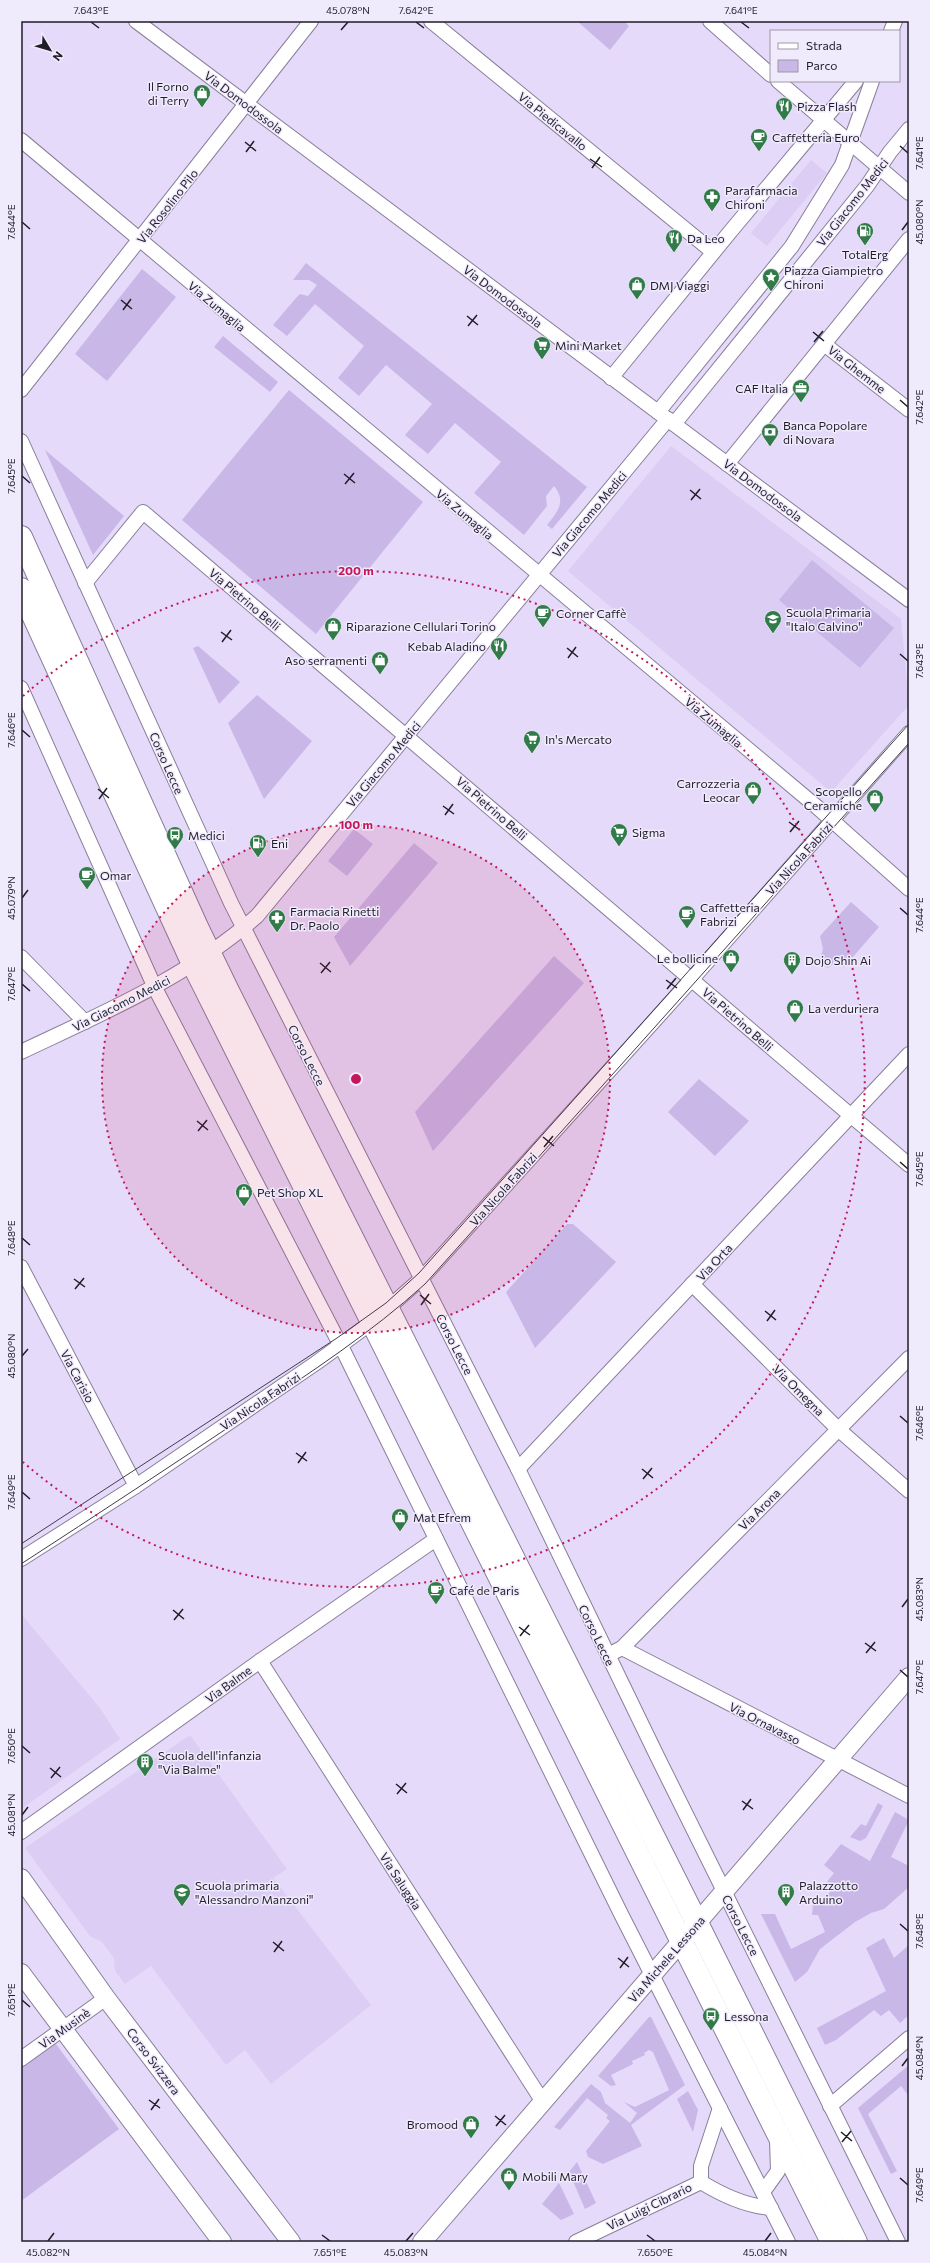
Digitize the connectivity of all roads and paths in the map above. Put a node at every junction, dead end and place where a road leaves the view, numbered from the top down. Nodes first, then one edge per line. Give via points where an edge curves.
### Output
1 (136, 21) edge
2 (311, 21) edge
3 (431, 21) edge
4 (710, 21) edge
5 (770, 74) edge
6 (779, 82) edge
7 (855, 82) edge
8 (872, 82) edge
9 (247, 104) junction
10 (822, 121) junction
11 (909, 129) edge
12 (21, 140) edge
13 (850, 145) junction
14 (879, 169) junction
15 (909, 193) edge
16 (909, 239) edge
17 (140, 241) junction
18 (713, 252) junction
19 (824, 344) junction
20 (611, 378) junction
21 (21, 390) edge
22 (909, 410) edge
23 (666, 418) junction
24 (21, 441) edge
25 (727, 464) junction
26 (21, 538) edge
27 (538, 575) junction
28 (85, 583) junction
29 (21, 589) edge
30 (909, 600) edge
31 (21, 688) edge
32 (909, 733) edge
33 (406, 735) junction
34 (832, 820) junction
35 (909, 889) edge
36 (244, 929) junction
37 (21, 957) edge
38 (201, 959) junction
39 (692, 979) junction
40 (155, 988) junction
41 (85, 1022) junction
42 (21, 1052) edge
43 (909, 1054) edge
44 (851, 1115) junction
45 (909, 1165) edge
46 (21, 1267) edge
47 (422, 1278) junction
48 (692, 1284) junction
49 (389, 1308) junction
50 (371, 1323) junction
51 (340, 1345) junction
52 (909, 1358) edge
53 (838, 1429) junction
54 (518, 1469) junction
55 (136, 1486) junction
56 (909, 1491) edge
57 (436, 1538) junction
58 (21, 1559) edge
59 (622, 1648) junction
60 (608, 1656) junction
61 (260, 1661) junction
62 (909, 1677) edge
63 (838, 1760) junction
64 (909, 1796) edge
65 (21, 1832) edge
66 (21, 1878) edge
67 (725, 1892) junction
68 (698, 1923) junction
69 (681, 1942) junction
70 (21, 1972) edge
71 (652, 1974) junction
72 (106, 1998) junction
73 (63, 2030) junction
74 (909, 2038) edge
75 (21, 2059) edge
76 (543, 2102) junction
77 (830, 2106) junction
78 (720, 2108) junction
79 (776, 2129) junction
80 (701, 2182) junction
81 (763, 2192) junction
82 (771, 2208) junction
83 (222, 2242) edge
84 (291, 2242) edge
85 (422, 2242) edge
86 (576, 2242) edge
87 (788, 2242) edge
88 (832, 2242) edge
89 (856, 2242) edge
90 (898, 2242) edge

1 - 9 street, Via Domodossola
2 - 9 street, Via Rosolino Pilo
3 - 18 street, Via Piedicavallo
4 - 5 street
6 - 10 street
7 - 10 street
8 - 13 street, Via Giacomo Medici
9 - 17 street, Via Rosolino Pilo
9 - 20 street, Via Domodossola
10 - 13 street
10 - 18 street
11 - 14 street, Via Giacomo Medici
12 - 17 street, Via Zumaglia
13 - 14 street
13 - 23 street, Via Giacomo Medici via 842,165 792,246
14 - 15 street
14 - 23 street, Via Giacomo Medici
16 - 19 street
17 - 21 street, Via Rosolino Pilo
17 - 27 street, Via Zumaglia
18 - 20 street
19 - 22 street, Via Ghemme
19 - 25 street
20 - 23 street, Via Domodossola
23 - 25 street, Via Domodossola
23 - 27 street, Via Giacomo Medici
24 - 28 street, Corso Lecce
25 - 30 street, Via Domodossola
26 - 38 main road
27 - 33 street, Via Giacomo Medici
27 - 34 street, Via Zumaglia
28 - 33 street, Via Pietrino Belli via 143,512
28 - 36 street, Corso Lecce
29 - 38 main road
31 - 40 street
32 - 34 street, Via Nicola Fabrizi
33 - 36 street, Via Giacomo Medici
33 - 39 street, Via Pietrino Belli
34 - 35 street, Via Zumaglia
34 - 39 street, Via Nicola Fabrizi
36 - 38 street, Via Giacomo Medici
36 - 47 street, Corso Lecce
37 - 41 street
38 - 40 street, Via Giacomo Medici
38 - 49 main road
38 - 50 main road
39 - 44 street, Via Pietrino Belli
39 - 47 street, Via Nicola Fabrizi
40 - 41 street, Via Giacomo Medici
40 - 51 street
41 - 42 street, Via Giacomo Medici
43 - 44 street, Via Orta
44 - 45 street, Via Pietrino Belli
44 - 48 street, Via Orta
46 - 55 street, Via Carisio
47 - 49 street, Via Nicola Fabrizi
47 - 54 street, Corso Lecce
48 - 53 street, Via Omegna
48 - 54 street, Via Orta
49 - 50 street, Via Nicola Fabrizi
49 - 68 main road
50 - 51 street, Via Nicola Fabrizi
50 - 69 main road
51 - 55 street, Via Nicola Fabrizi
51 - 57 street
52 - 53 street, Via Arona
53 - 56 street, Via Omegna
53 - 59 street, Via Arona
54 - 60 street, Corso Lecce
55 - 58 street, Via Nicola Fabrizi
57 - 61 street, Via Balme
57 - 71 street
59 - 60 street, Via Arona
59 - 63 street, Via Ornavasso
60 - 67 street, Corso Lecce
61 - 65 street, Via Balme
61 - 76 street, Via Saluggia
62 - 63 street, Via Michele Lessona
63 - 64 street, Via Ornavasso
63 - 67 street, Via Michele Lessona
66 - 72 street, Corso Svizzera
67 - 68 street, Via Michele Lessona
67 - 77 street, Corso Lecce
68 - 69 street, Via Michele Lessona
68 - 89 main road
69 - 71 street, Via Michele Lessona
69 - 79 main road
70 - 73 street
71 - 76 street, Via Michele Lessona
71 - 78 street
72 - 73 street, Via Musinè
72 - 84 street, Corso Svizzera
73 - 75 street, Via Musinè
73 - 83 street
74 - 77 street
76 - 85 street, Via Michele Lessona
77 - 90 street, Corso Lecce
78 - 80 street, Via Luigi Cibrario via 701,2166
78 - 81 street
79 - 81 street via 778,2172
79 - 88 main road
80 - 82 street, Via Luigi Cibrario via 717,2192 752,2205
80 - 86 street, Via Luigi Cibrario
81 - 82 street
82 - 87 street

